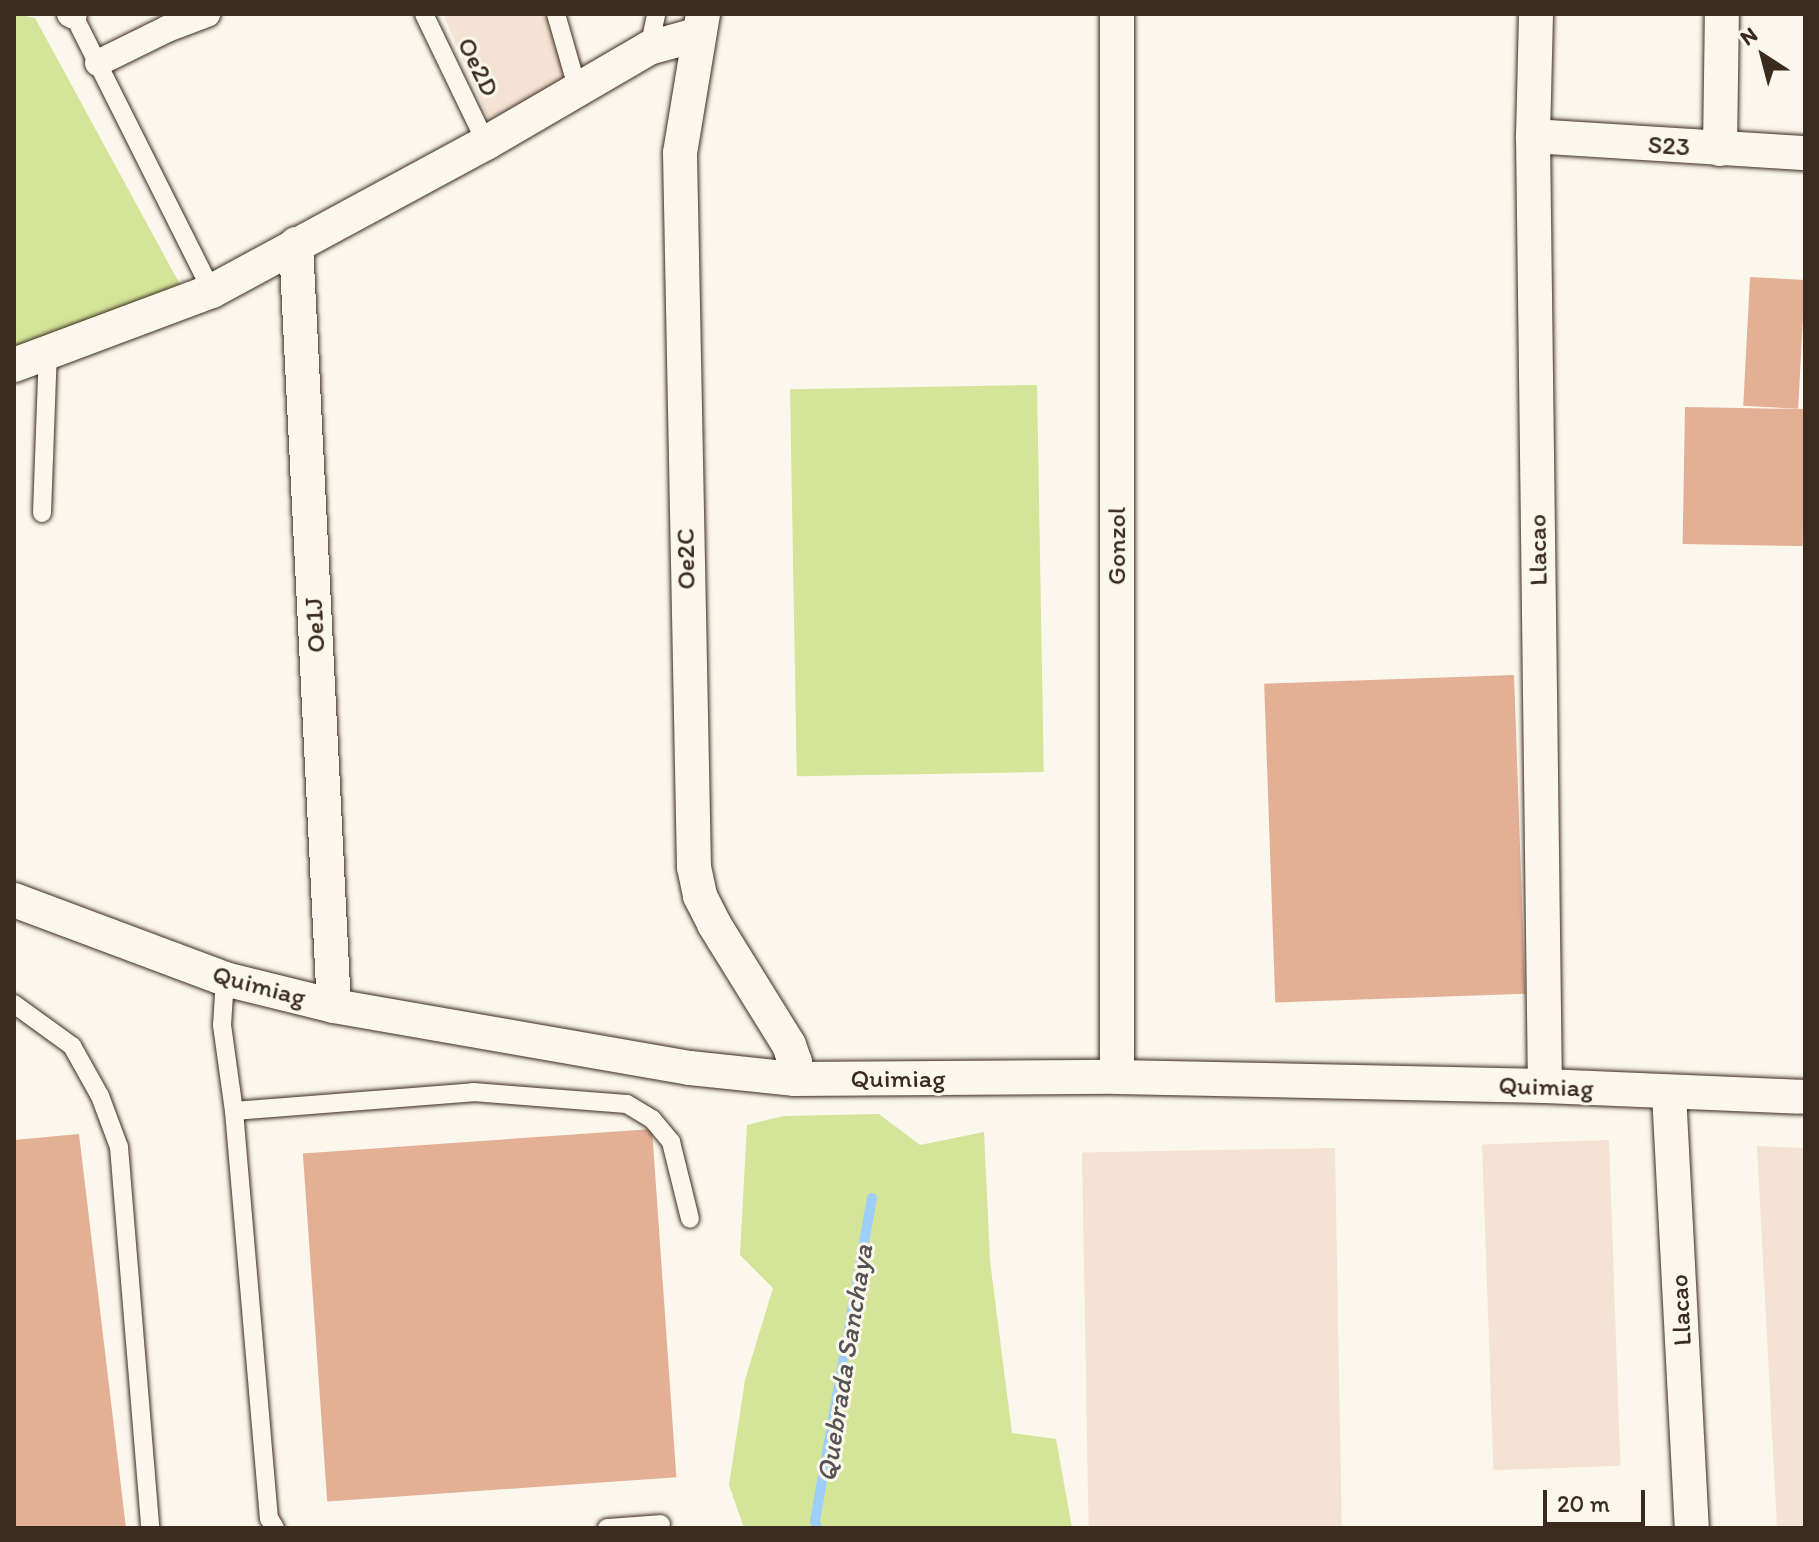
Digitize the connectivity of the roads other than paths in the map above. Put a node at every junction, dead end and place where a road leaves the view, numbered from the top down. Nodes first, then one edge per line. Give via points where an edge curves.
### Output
1 (207, 14) edge
2 (424, 14) edge
3 (556, 14) edge
4 (656, 14) edge
5 (1117, 14) edge
6 (1536, 14) edge
7 (1722, 14) edge
8 (72, 15) edge
9 (170, 21) edge
10 (701, 24) edge
11 (649, 48) junction
12 (98, 63) junction
13 (577, 87) junction
14 (1533, 136) junction
15 (486, 143) junction
16 (1720, 149) junction
17 (1805, 153) edge
18 (296, 244) junction
19 (212, 291) junction
20 (48, 353) junction
21 (14, 365) edge
22 (42, 513) dead end
23 (14, 900) edge
24 (225, 979) junction
25 (14, 1004) edge
26 (334, 1006) junction
27 (1117, 1077) junction
28 (795, 1079) junction
29 (1545, 1086) junction
30 (1669, 1093) junction
31 (1805, 1097) edge
32 (234, 1111) junction
33 (690, 1219) dead end
34 (661, 1524) dead end
35 (150, 1528) edge
36 (275, 1528) edge
37 (607, 1528) edge
38 (1692, 1528) edge

1 - 9 street
2 - 15 lane, Oe2D
3 - 13 lane
4 - 11 lane
5 - 27 street, Gonzol
6 - 14 street, Llacao
7 - 16 street
8 - 12 lane
9 - 12 street
10 - 11 street
10 - 28 street, Oe2C via 680,153 694,867 714,924 789,1045
11 - 13 street
12 - 19 lane
13 - 15 street
14 - 16 street, S23
14 - 29 street, Llacao
15 - 18 street
16 - 17 street, S23
18 - 19 street
18 - 26 street, Oe1J
19 - 20 street
20 - 21 street
20 - 22 lane
23 - 24 street, Quimiag
24 - 26 street, Quimiag
24 - 32 lane via 222,1025
25 - 35 lane via 72,1046 100,1096 119,1147
26 - 28 street, Quimiag via 690,1068
27 - 28 street, Quimiag
27 - 29 street, Quimiag
29 - 30 street, Quimiag
30 - 31 street, Quimiag
30 - 38 street, Llacao
32 - 33 lane via 473,1092 627,1104 652,1119 671,1142
32 - 36 lane via 269,1518
34 - 37 lane

